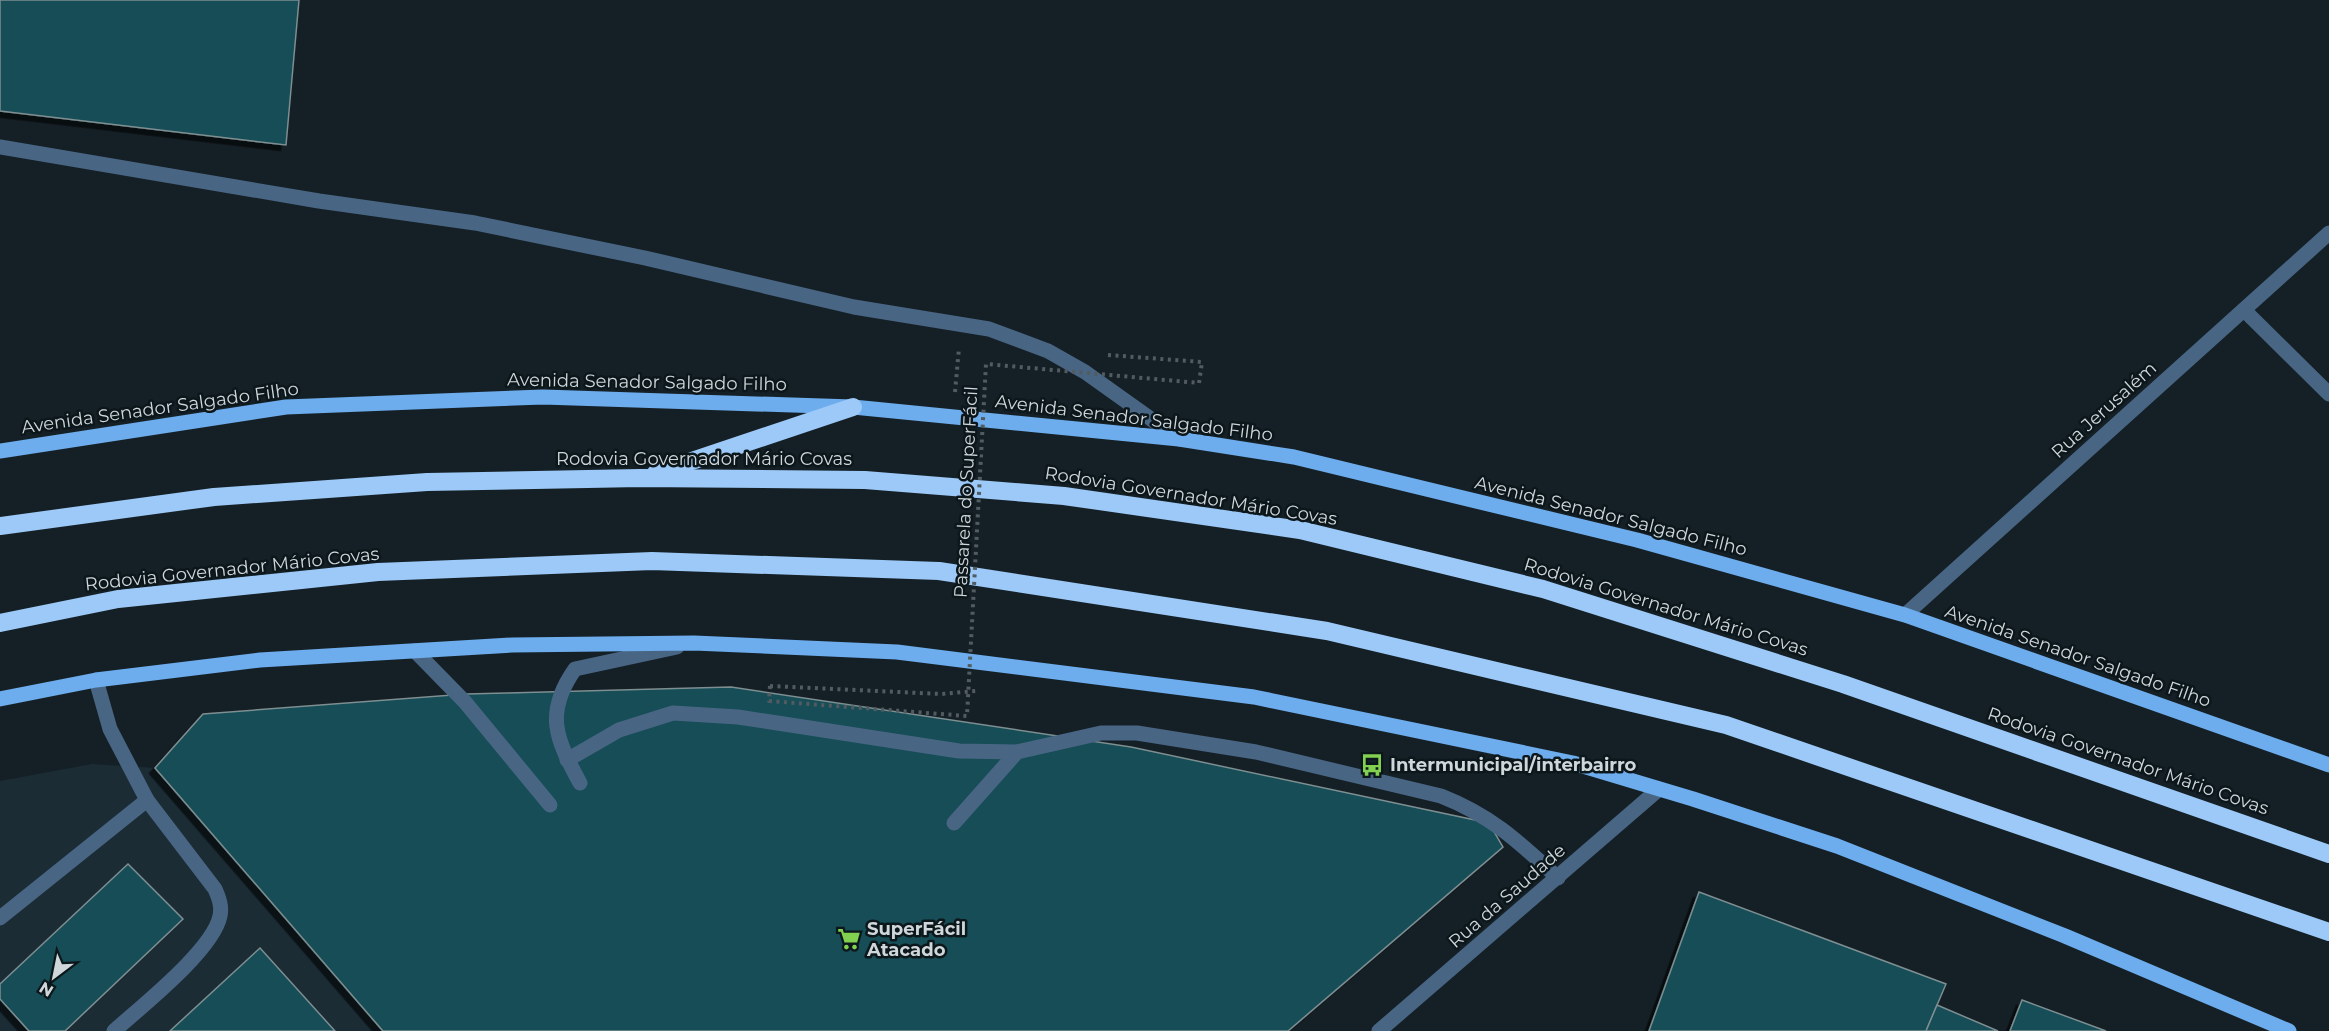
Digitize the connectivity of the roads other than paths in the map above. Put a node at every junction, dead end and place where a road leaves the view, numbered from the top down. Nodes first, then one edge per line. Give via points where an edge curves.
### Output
1 (0, 147) edge
2 (2329, 233) edge
3 (2244, 309) junction
4 (2329, 394) edge
5 (853, 406) junction
6 (1179, 439) junction
7 (0, 451) edge
8 (640, 478) junction
9 (0, 526) edge
10 (1905, 615) junction
11 (0, 623) edge
12 (694, 643) junction
13 (415, 651) junction
14 (96, 680) junction
15 (0, 699) edge
16 (1017, 752) junction
17 (567, 760) junction
18 (2329, 765) edge
19 (580, 783) dead end
20 (1659, 789) junction
21 (147, 800) junction
22 (550, 805) dead end
23 (954, 823) dead end
24 (2329, 854) edge
25 (1558, 878) junction
26 (0, 918) edge
27 (2329, 932) edge
28 (114, 1031) edge
29 (1379, 1031) edge
30 (2289, 1031) edge

1 - 6 street via 475,223 854,307 989,329 1048,351 1085,372
2 - 3 street, Rua Jerusalém
3 - 4 street
3 - 10 street, Rua Jerusalém
5 - 6 main road, Avenida Senador Salgado Filho
5 - 7 main road, Avenida Senador Salgado Filho via 543,397 286,407
5 - 8 highway
6 - 10 main road, Avenida Senador Salgado Filho via 1294,457 1637,540
8 - 9 highway, Rodovia Governador Mário Covas via 427,482 238,496
8 - 24 highway, Rodovia Governador Mário Covas via 876,480 1064,496 1300,530 1543,589 1843,684
10 - 18 main road, Avenida Senador Salgado Filho
11 - 27 highway, Rodovia Governador Mário Covas via 118,599 378,572 652,561 939,571 1327,632 1726,725
12 - 13 main road via 512,645
12 - 17 street via 575,669 558,698 557,729
12 - 20 main road via 897,652 1254,697 1573,763
13 - 14 main road via 260,660
13 - 22 street via 465,702
14 - 15 main road
14 - 21 street via 110,729
16 - 17 street via 959,751 738,717 673,713 619,730
16 - 23 street
16 - 25 street via 1101,733 1137,733 1256,752 1440,796 1463,805 1506,830
17 - 19 street
20 - 25 street, Rua da Saudade
20 - 30 main road via 1837,846 2065,936
21 - 26 street
21 - 28 street via 215,889 220,916 212,935 195,956
25 - 29 street, Rua da Saudade

